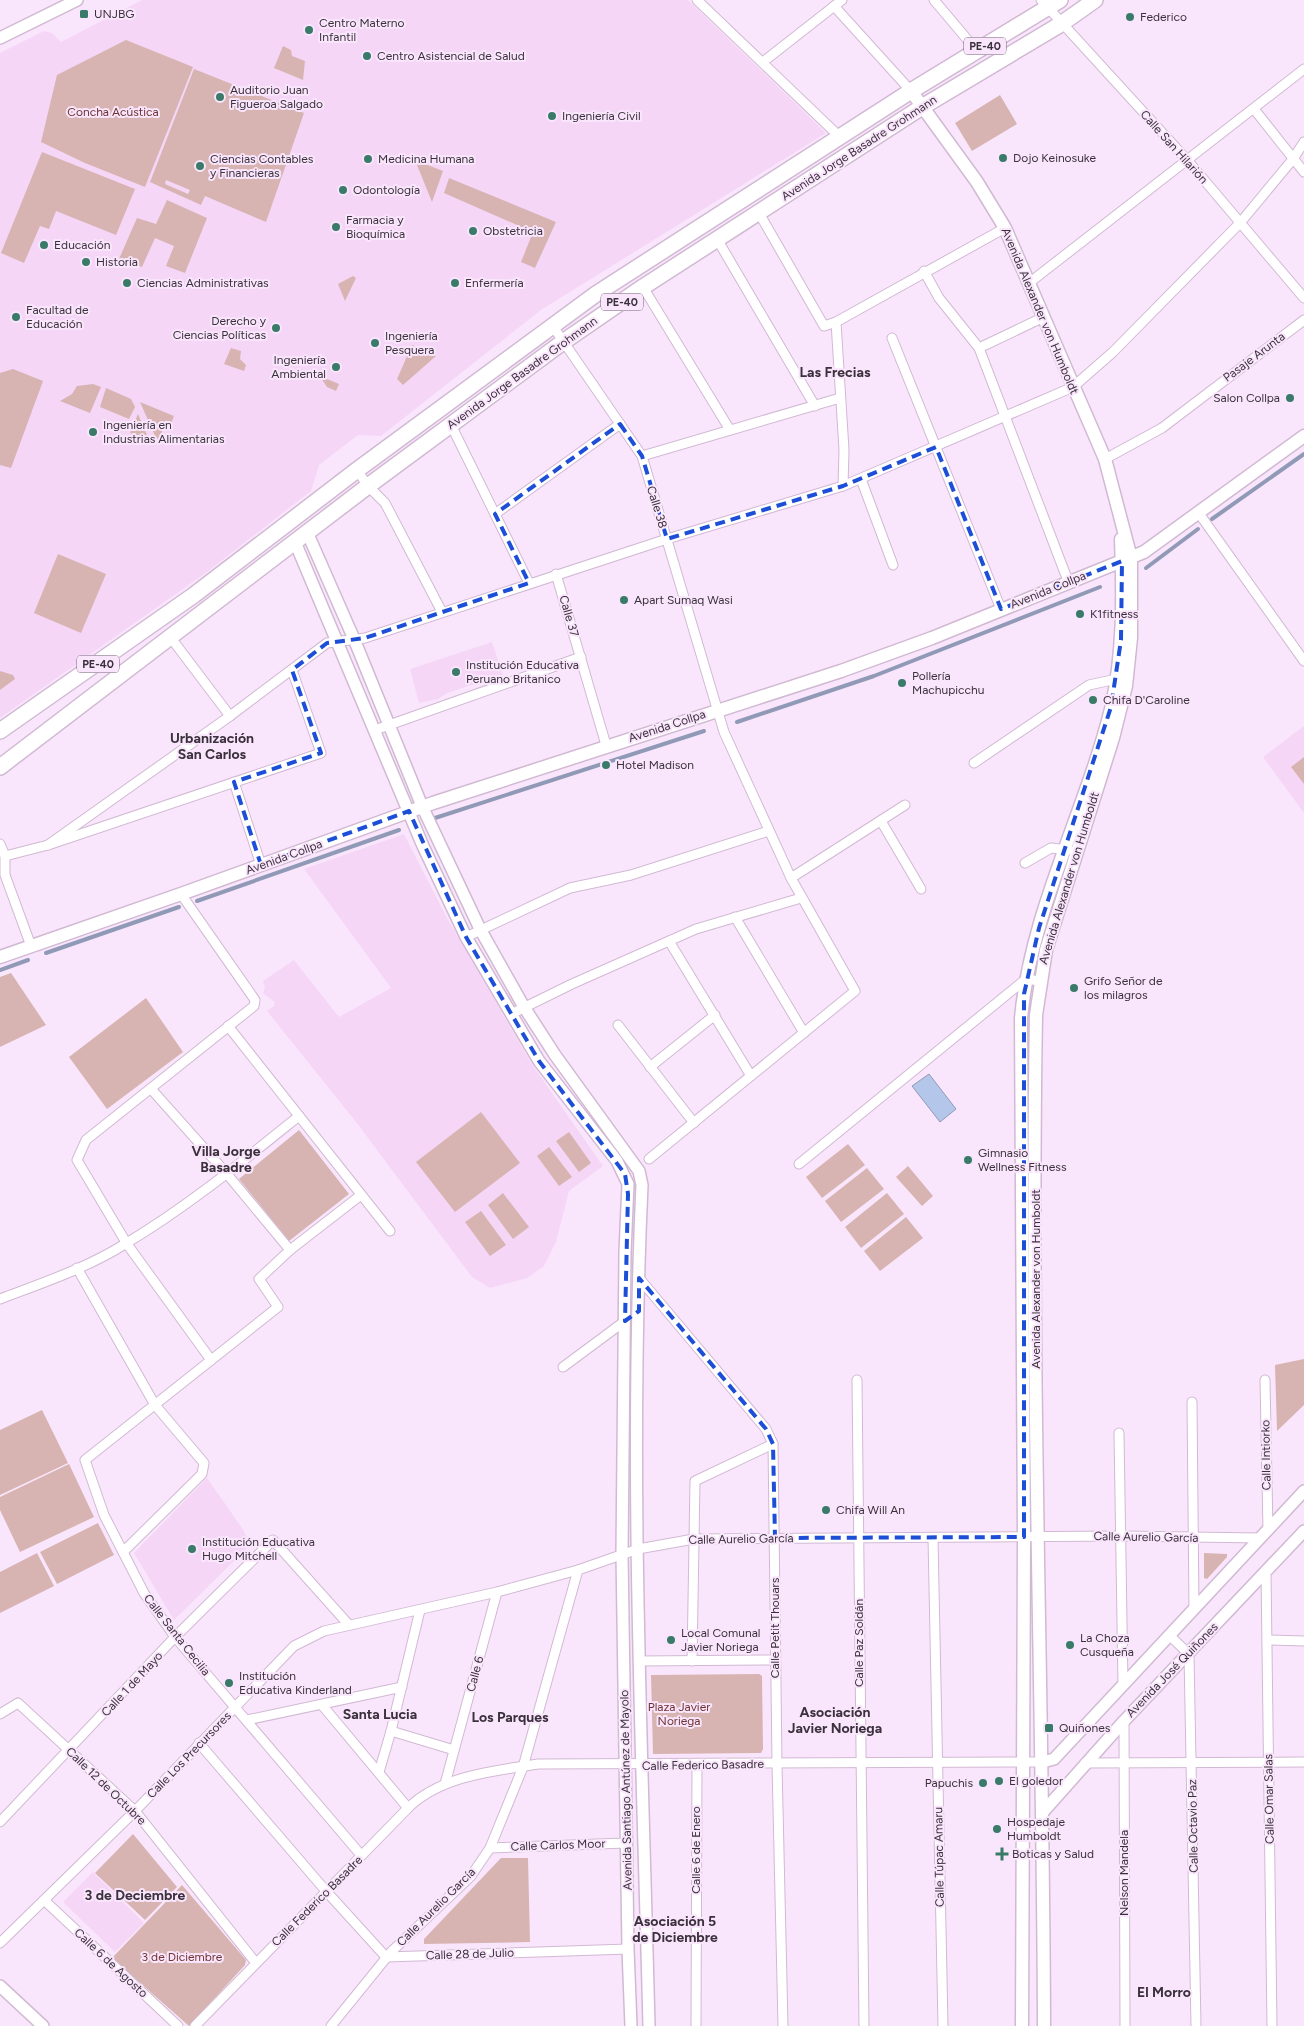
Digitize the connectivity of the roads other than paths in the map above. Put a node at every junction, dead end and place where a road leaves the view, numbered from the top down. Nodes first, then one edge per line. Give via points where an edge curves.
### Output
1 (77, 0) edge
2 (842, 0) edge
3 (934, 0) edge
4 (1095, 0) edge
5 (700, 1) edge
6 (1050, 3) edge
7 (834, 6) junction
8 (1061, 24) junction
9 (0, 38) edge
10 (977, 51) junction
11 (763, 62) junction
12 (1304, 68) edge
13 (911, 92) junction
14 (922, 107) junction
15 (1254, 109) junction
16 (841, 138) junction
17 (1304, 142) edge
18 (1293, 159) junction
19 (1188, 161) junction
20 (1304, 172) edge
21 (758, 213) junction
22 (1240, 223) junction
23 (1005, 228) junction
24 (717, 239) junction
25 (924, 271) junction
26 (1030, 283) junction
27 (643, 287) junction
28 (1304, 298) edge
29 (1044, 317) junction
30 (1304, 320) edge
31 (836, 322) junction
32 (552, 326) junction
33 (892, 338) dead end
34 (563, 342) junction
35 (979, 348) junction
36 (1073, 387) junction
37 (840, 398) junction
38 (815, 406) junction
39 (1005, 416) junction
40 (620, 424) junction
41 (451, 425) junction
42 (730, 430) junction
43 (1304, 436) edge
44 (936, 447) junction
45 (642, 456) junction
46 (1105, 459) junction
47 (357, 470) junction
48 (861, 479) junction
49 (368, 486) junction
50 (843, 486) junction
51 (1198, 512) junction
52 (495, 514) junction
53 (301, 537) junction
54 (667, 539) junction
55 (1127, 560) junction
56 (893, 565) dead end
57 (556, 574) junction
58 (1068, 581) junction
59 (529, 582) junction
60 (1001, 609) junction
61 (442, 612) junction
62 (172, 638) junction
63 (354, 639) junction
64 (338, 640) junction
65 (581, 657) junction
66 (1304, 661) edge
67 (292, 670) junction
68 (1122, 678) junction
69 (71, 683) junction
70 (90, 696) junction
71 (718, 709) junction
72 (230, 716) junction
73 (389, 724) junction
74 (375, 730) junction
75 (0, 732) edge
76 (0, 743) edge
77 (606, 745) junction
78 (0, 755) edge
79 (974, 763) dead end
80 (0, 767) edge
81 (234, 782) junction
82 (905, 805) dead end
83 (422, 806) junction
84 (409, 811) junction
85 (881, 821) junction
86 (769, 831) junction
87 (0, 844) edge
88 (48, 845) junction
89 (1070, 851) junction
90 (5, 856) junction
91 (1025, 863) dead end
92 (261, 865) junction
93 (791, 878) junction
94 (921, 889) dead end
95 (181, 894) junction
96 (801, 898) junction
97 (735, 917) junction
98 (480, 929) junction
99 (466, 937) junction
100 (669, 941) junction
101 (31, 946) junction
102 (0, 957) edge
103 (1026, 979) junction
104 (1040, 981) junction
105 (524, 1007) junction
106 (511, 1014) junction
107 (715, 1015) junction
108 (618, 1025) dead end
109 (228, 1026) junction
110 (804, 1033) junction
111 (650, 1067) junction
112 (751, 1076) junction
113 (152, 1090) junction
114 (299, 1116) junction
115 (694, 1123) junction
116 (650, 1159) dead end
117 (799, 1164) dead end
118 (227, 1174) junction
119 (361, 1195) junction
120 (390, 1231) dead end
121 (127, 1244) junction
122 (1023, 1249) junction
123 (1036, 1249) junction
124 (290, 1250) junction
125 (77, 1268) junction
126 (639, 1278) junction
127 (0, 1299) edge
128 (639, 1312) junction
129 (625, 1321) junction
130 (211, 1360) junction
131 (563, 1367) dead end
132 (857, 1380) dead end
133 (1265, 1380) dead end
134 (1192, 1402) dead end
135 (156, 1406) junction
136 (1118, 1433) dead end
137 (773, 1444) junction
138 (1302, 1496) edge
139 (1304, 1531) edge
140 (1264, 1534) junction
141 (858, 1536) junction
142 (1120, 1536) junction
143 (1030, 1537) junction
144 (1193, 1537) junction
145 (776, 1538) junction
146 (933, 1538) junction
147 (694, 1539) junction
148 (638, 1549) junction
149 (123, 1552) junction
150 (622, 1554) junction
151 (578, 1570) junction
152 (1266, 1572) junction
153 (497, 1592) junction
154 (1194, 1609) junction
155 (420, 1610) junction
156 (349, 1625) junction
157 (1169, 1635) junction
158 (175, 1637) junction
159 (1267, 1640) junction
160 (1304, 1641) edge
161 (1189, 1654) junction
162 (775, 1660) junction
163 (640, 1661) junction
164 (692, 1661) junction
165 (1123, 1685) junction
166 (402, 1688) junction
167 (322, 1705) junction
168 (235, 1707) junction
169 (0, 1714) edge
170 (247, 1720) junction
171 (1124, 1721) junction
172 (391, 1732) junction
173 (199, 1743) junction
174 (70, 1750) junction
175 (454, 1750) junction
176 (937, 1762) junction
177 (1021, 1762) junction
178 (1043, 1762) junction
179 (1268, 1762) junction
180 (1304, 1762) edge
181 (860, 1763) junction
182 (1085, 1763) junction
183 (1124, 1763) junction
184 (1191, 1763) junction
185 (777, 1764) junction
186 (625, 1765) junction
187 (643, 1765) junction
188 (697, 1765) junction
189 (523, 1767) junction
190 (379, 1772) junction
191 (445, 1784) junction
192 (408, 1808) junction
193 (135, 1811) junction
194 (1043, 1812) junction
195 (0, 1822) edge
196 (626, 1843) junction
197 (490, 1848) junction
198 (362, 1856) junction
199 (326, 1892) junction
200 (44, 1900) junction
201 (0, 1943) edge
202 (628, 1949) junction
203 (386, 1957) junction
204 (256, 1963) junction
205 (0, 1986) edge
206 (43, 2026) edge
207 (178, 2026) edge
208 (195, 2026) edge
209 (330, 2026) edge
210 (631, 2026) edge
211 (649, 2026) edge
212 (696, 2026) edge
213 (784, 2026) edge
214 (864, 2026) edge
215 (943, 2026) edge
216 (1022, 2026) edge
217 (1044, 2026) edge
218 (1125, 2026) edge
219 (1196, 2026) edge
220 (1272, 2026) edge

1 - 9 street
2 - 7 street
3 - 10 street
4 - 8 highway, Avenida Jorge Basadre Grohmann / PE-40
5 - 11 street
6 - 8 street, Calle San Hilarión
6 - 10 highway, Avenida Jorge Basadre Grohmann / PE-40
7 - 11 street
7 - 13 street, Avenida Alexander von Humboldt
8 - 14 highway, Avenida Jorge Basadre Grohmann / PE-40
8 - 19 street, Calle San Hilarión
10 - 13 highway, Avenida Jorge Basadre Grohmann / PE-40
11 - 16 street
12 - 15 street
13 - 14 main road, Avenida Alexander von Humboldt
13 - 16 highway, Avenida Jorge Basadre Grohmann / PE-40
14 - 21 highway, Avenida Jorge Basadre Grohmann / PE-40
14 - 23 main road, Avenida Alexander von Humboldt via 977,182
15 - 18 street
15 - 19 street
16 - 32 highway, Avenida Jorge Basadre Grohmann / PE-40 via 632,270
17 - 18 street
18 - 20 street
18 - 22 street
19 - 22 street, Calle San Hilarión
19 - 26 street
21 - 24 highway, Avenida Jorge Basadre Grohmann / PE-40
21 - 31 street via 824,326
22 - 28 street, Calle San Hilarión
22 - 36 street via 1113,352
23 - 25 street
23 - 26 main road, Avenida Alexander von Humboldt
24 - 27 highway, Avenida Jorge Basadre Grohmann / PE-40
24 - 38 street
25 - 31 street
25 - 35 street via 939,298
26 - 29 main road, Avenida Alexander von Humboldt
27 - 34 highway, Avenida Jorge Basadre Grohmann / PE-40
27 - 42 street
29 - 35 street
29 - 36 main road, Avenida Alexander von Humboldt
30 - 46 street, Pasaje Arunta via 1162,428
31 - 37 street
32 - 34 street, Calle 38
32 - 47 highway, Avenida Jorge Basadre Grohmann / PE-40
33 - 44 street
34 - 40 street, Calle 38
34 - 41 highway, Avenida Jorge Basadre Grohmann / PE-40
35 - 39 street
36 - 39 street
36 - 46 main road, Avenida Alexander von Humboldt
37 - 38 street
37 - 50 street
38 - 42 street
39 - 44 street
39 - 58 street
40 - 45 street, Calle 38
40 - 52 street
41 - 49 highway, Avenida Jorge Basadre Grohmann / PE-40
41 - 52 street
42 - 45 street
43 - 51 main road, Avenida Collpa
44 - 48 street
44 - 60 street
45 - 54 street, Calle 38
46 - 55 main road, Avenida Alexander von Humboldt via 1120,516
47 - 49 street
47 - 69 highway, Avenida Jorge Basadre Grohmann / PE-40 via 194,595
48 - 50 street
48 - 56 street
49 - 53 highway, Avenida Jorge Basadre Grohmann / PE-40
49 - 61 street via 385,503
50 - 54 street
51 - 55 main road, Avenida Collpa via 1144,552
51 - 66 street
52 - 59 street
53 - 62 highway, Avenida Jorge Basadre Grohmann / PE-40
53 - 63 street, Avenida Santiago Antúnez de Mayolo
53 - 64 street, Avenida Santiago Antúnez de Mayolo
54 - 57 street
54 - 71 street, Calle 38
55 - 58 main road, Avenida Collpa
55 - 68 main road, Avenida Alexander von Humboldt via 1131,638
57 - 59 street
57 - 65 street, Calle 37
58 - 60 main road, Avenida Collpa
59 - 61 street
60 - 71 main road, Avenida Collpa via 866,663
61 - 63 street
62 - 70 highway, Avenida Jorge Basadre Grohmann / PE-40
62 - 72 street
63 - 64 street
63 - 73 street, Avenida Santiago Antúnez de Mayolo
64 - 67 street via 328,643
64 - 74 street, Avenida Santiago Antúnez de Mayolo
65 - 73 street
65 - 77 street, Calle 37
67 - 72 street
67 - 81 street via 321,752
68 - 79 street via 1089,685
68 - 89 main road, Avenida Alexander von Humboldt via 1113,738
69 - 75 highway, Avenida Jorge Basadre Grohmann / PE-40
69 - 76 highway
70 - 78 highway
70 - 80 highway, Avenida Jorge Basadre Grohmann / PE-40
71 - 77 main road, Avenida Collpa
71 - 86 street, Calle 38 via 730,745
72 - 88 street
73 - 74 street
73 - 83 street, Avenida Santiago Antúnez de Mayolo
74 - 84 street, Avenida Santiago Antúnez de Mayolo
77 - 83 main road, Avenida Collpa
81 - 88 street
81 - 92 street
82 - 85 street
83 - 84 main road, Avenida Collpa
83 - 98 street, Avenida Santiago Antúnez de Mayolo
84 - 92 main road, Avenida Collpa
84 - 99 street, Avenida Santiago Antúnez de Mayolo
85 - 93 street
85 - 94 street
86 - 93 street, Calle 38
86 - 98 street via 631,875 570,888
87 - 90 street
88 - 90 street
89 - 91 street via 1052,848
89 - 103 main road, Avenida Alexander von Humboldt via 1037,935
89 - 104 main road, Avenida Alexander von Humboldt
90 - 101 street via 5,875
92 - 95 main road, Avenida Collpa
93 - 96 street, Calle 38
95 - 101 main road, Avenida Collpa
95 - 109 street via 255,1000 252,1010
96 - 97 street
96 - 110 street, Calle 38 via 855,991
97 - 100 street
97 - 110 street
98 - 99 street
98 - 105 street, Avenida Santiago Antúnez de Mayolo
99 - 106 street, Avenida Santiago Antúnez de Mayolo
100 - 105 street
100 - 107 street
101 - 102 main road, Avenida Collpa
103 - 104 street
103 - 117 street
103 - 122 main road, Avenida Alexander von Humboldt via 1021,1033
104 - 123 main road, Avenida Alexander von Humboldt via 1036,1032
105 - 106 street
105 - 126 street, Avenida Santiago Antúnez de Mayolo via 554,1055 639,1171 642,1185
106 - 129 street, Avenida Santiago Antúnez de Mayolo via 538,1061 625,1174 628,1194
107 - 111 street
107 - 112 street
108 - 111 street
109 - 113 street
109 - 114 street
110 - 112 street
111 - 115 street
112 - 115 street
113 - 118 street
113 - 121 street via 86,1140 77,1160
114 - 118 street
114 - 119 street
115 - 116 street
118 - 121 street
118 - 124 street
119 - 120 street
119 - 124 street
121 - 125 street
121 - 130 street
122 - 123 main road
122 - 143 main road, Avenida Alexander von Humboldt
123 - 143 main road, Avenida Alexander von Humboldt
124 - 130 street via 259,1279 278,1307
125 - 127 street
125 - 135 street
126 - 128 street, Avenida Santiago Antúnez de Mayolo
126 - 137 street, Calle Petit Thouars via 766,1429
128 - 129 street
128 - 148 street, Avenida Santiago Antúnez de Mayolo
129 - 131 street
129 - 150 street, Avenida Santiago Antúnez de Mayolo
130 - 135 street
132 - 141 street, Calle Paz Soldán
133 - 140 street, Calle Intiorko
134 - 144 street
135 - 149 street, Calle Santa Cecilia via 85,1460 104,1515
135 - 149 street via 204,1466 202,1474
136 - 142 street
137 - 145 street, Calle Petit Thouars
137 - 147 street via 695,1481
138 - 140 street, Avenida José Quiñones
139 - 152 street, Avenida José Quiñones
140 - 144 street, Calle Aurelio García
140 - 154 street, Avenida José Quiñones
141 - 145 street, Calle Aurelio García
141 - 146 street, Calle Aurelio García
141 - 181 street, Calle Paz Soldán
142 - 143 street, Calle Aurelio García
142 - 144 street, Calle Aurelio García
142 - 165 street
143 - 146 street, Calle Aurelio García
143 - 177 main road, Avenida Alexander von Humboldt
143 - 178 main road, Avenida Alexander von Humboldt
144 - 154 street
145 - 147 street, Calle Aurelio García
145 - 162 street, Calle Petit Thouars
146 - 176 street, Calle Túpac Amaru
147 - 148 street, Calle Aurelio García
147 - 164 street
148 - 150 street, Calle Aurelio García
148 - 163 street, Avenida Santiago Antúnez de Mayolo
149 - 158 street, Calle Santa Cecilia via 144,1593
150 - 151 street, Calle Aurelio García
150 - 186 street, Avenida Santiago Antúnez de Mayolo
151 - 153 street, Calle Los Precursores
151 - 189 street, Calle Aurelio García
152 - 159 street, Calle Omar Salas
152 - 161 street, Avenida José Quiñones
153 - 155 street, Calle Los Precursores
153 - 175 street, Calle 6
154 - 157 street, Avenida José Quiñones
155 - 156 street, Calle Los Precursores
155 - 166 street
156 - 158 street, Calle 1 de Mayo via 273,1540
156 - 168 street, Calle Los Precursores via 312,1635 294,1646
157 - 161 street
157 - 165 street, Avenida José Quiñones
158 - 168 street, Calle Santa Cecilia
158 - 174 street, Calle 1 de Mayo
159 - 160 street
159 - 179 street, Calle Omar Salas
161 - 171 street, Avenida José Quiñones
161 - 184 street, Calle Octavio Paz
162 - 164 street
162 - 185 street, Calle Petit Thouars
163 - 164 street
163 - 187 street, Avenida Santiago Antúnez de Mayolo
165 - 178 street, Avenida José Quiñones via 1054,1759
166 - 167 street
166 - 172 street
167 - 170 street
167 - 190 street
168 - 170 street, Calle Santa Cecilia
168 - 173 street, Calle Los Precursores
169 - 174 street, Calle 12 de Octubre via 18,1703
170 - 198 street, Calle Santa Cecilia
171 - 182 street, Avenida José Quiñones
171 - 183 street, Nelson Mandela
172 - 175 street
172 - 190 street
173 - 193 street, Calle Los Precursores
173 - 199 street
174 - 193 street, Calle 12 de Octubre
174 - 195 street, Calle 1 de Mayo
175 - 191 street, Calle 6
176 - 177 street, Calle Federico Basadre
176 - 181 street, Calle Federico Basadre
176 - 215 street, Calle Túpac Amaru
177 - 178 street, Calle Federico Basadre
177 - 216 main road, Avenida Alexander von Humboldt
178 - 194 main road, Avenida Alexander von Humboldt
179 - 180 street
179 - 184 street
179 - 220 street, Calle Omar Salas
181 - 185 street, Calle Federico Basadre
181 - 214 street, Calle Paz Soldán
182 - 183 street
182 - 194 street, Avenida José Quiñones
183 - 184 street
183 - 218 street, Nelson Mandela
184 - 219 street, Calle Octavio Paz
185 - 188 street, Calle Federico Basadre
185 - 213 street, Calle Petit Thouars
186 - 187 street, Calle Federico Basadre
186 - 189 street, Calle Federico Basadre via 538,1764
186 - 196 street, Avenida Santiago Antúnez de Mayolo
187 - 188 street, Calle Federico Basadre
187 - 211 street, Avenida Santiago Antúnez de Mayolo
188 - 212 street, Calle 6 de Enero
189 - 191 street, Calle Federico Basadre
189 - 197 street, Calle Aurelio García
190 - 192 street
191 - 192 street, Calle Federico Basadre via 423,1794
192 - 198 street, Calle Federico Basadre
193 - 200 street, Calle Los Precursores
193 - 204 street, Calle 12 de Octubre
194 - 217 main road, Avenida Alexander von Humboldt
196 - 197 street, Calle Carlos Moor
196 - 202 street, Avenida Santiago Antúnez de Mayolo
197 - 203 street, Calle Aurelio García via 471,1876
198 - 199 street, Calle Federico Basadre
199 - 203 street
199 - 204 street, Calle Federico Basadre
200 - 201 street, Calle Los Precursores
200 - 207 street, Calle 6 de Agosto
202 - 203 street, Calle 28 de Julio
202 - 210 street, Avenida Santiago Antúnez de Mayolo
203 - 209 street, Calle Aurelio García
204 - 208 street, Calle Federico Basadre
205 - 206 street

